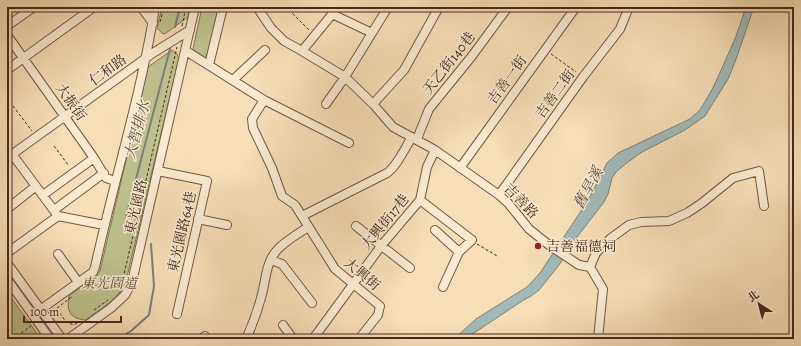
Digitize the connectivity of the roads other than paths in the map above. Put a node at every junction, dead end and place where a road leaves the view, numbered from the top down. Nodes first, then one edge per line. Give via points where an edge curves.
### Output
1 (34, 7) edge
2 (94, 7) edge
3 (141, 7) edge
4 (155, 7) edge
5 (196, 7) edge
6 (223, 7) edge
7 (257, 7) edge
8 (338, 7) edge
9 (388, 7) edge
10 (439, 7) edge
11 (508, 7) edge
12 (576, 7) edge
13 (629, 7) edge
14 (332, 14) junction
15 (153, 23) junction
16 (7, 26) edge
17 (190, 30) junction
18 (372, 33) junction
19 (7, 35) edge
20 (265, 50) dead end
21 (186, 51) junction
22 (302, 51) junction
23 (23, 58) junction
24 (145, 59) junction
25 (209, 65) junction
26 (7, 70) edge
27 (345, 78) junction
28 (233, 80) junction
29 (264, 100) junction
30 (326, 104) dead end
31 (373, 104) junction
32 (66, 117) junction
33 (414, 138) junction
34 (348, 143) dead end
35 (435, 150) junction
36 (10, 156) edge
37 (94, 158) junction
38 (460, 168) junction
39 (158, 171) junction
40 (104, 173) junction
41 (115, 181) junction
42 (36, 186) junction
43 (43, 195) junction
44 (499, 195) junction
45 (420, 200) junction
46 (764, 206) dead end
47 (7, 209) edge
48 (56, 213) junction
49 (302, 216) junction
50 (198, 219) junction
51 (104, 225) junction
52 (228, 225) dead end
53 (356, 226) dead end
54 (308, 227) junction
55 (435, 230) dead end
56 (381, 246) junction
57 (459, 252) junction
58 (7, 253) edge
59 (58, 254) dead end
60 (271, 260) junction
61 (7, 263) edge
62 (590, 267) junction
63 (410, 268) dead end
64 (7, 279) edge
65 (78, 282) junction
66 (353, 284) junction
67 (443, 287) dead end
68 (312, 303) dead end
69 (177, 314) dead end
70 (36, 316) junction
71 (283, 325) dead end
72 (50, 339) edge
73 (62, 339) edge
74 (68, 339) edge
75 (246, 339) edge
76 (294, 339) edge
77 (313, 339) edge
78 (359, 339) edge
79 (598, 339) edge

1 - 16 street
2 - 23 street
3 - 15 street
4 - 15 street, 東光園路
5 - 17 street, 東光園路
6 - 25 street
7 - 22 street, 吉善路 via 271,28 284,41
8 - 14 street
9 - 18 street
10 - 31 street via 404,70
11 - 33 street, 天乙街140巷 via 429,109
12 - 38 street, 吉善一街
13 - 44 street, 吉善二街 via 620,29
14 - 18 street
14 - 22 street
15 - 24 street, 東光園路
17 - 21 street, 東光園路
17 - 24 street, 仁和路
18 - 27 street
19 - 23 street, 大振街
20 - 28 street
21 - 25 street
21 - 39 street, 東光園路
22 - 27 street, 吉善路
23 - 26 street
23 - 32 street, 大振街
24 - 32 street, 仁和路
24 - 41 street, 東光園路
25 - 28 street
27 - 30 street
27 - 31 street, 吉善路
28 - 29 street
29 - 34 street
29 - 49 street, 大興街 via 252,119 254,128 282,196 295,206
31 - 33 street, 吉善路 via 392,127
32 - 36 street, 仁和路
32 - 37 street, 大振街
33 - 35 street, 吉善路
33 - 49 street, 天乙街140巷 via 393,169
35 - 38 street, 吉善路
35 - 45 street, 大興街17巷 via 427,167
36 - 42 street
37 - 40 street, 大振街
37 - 43 street
38 - 44 street, 吉善路
39 - 50 street, 東光園路64巷 via 207,181
39 - 74 street, 東光園路 via 132,282 125,294 111,308
40 - 41 street, 大振街 via 106,178
40 - 48 street
41 - 51 street, 東光園路
42 - 43 street
42 - 47 street
43 - 48 street
44 - 62 street, 吉善路 via 529,229 549,245 579,265
45 - 56 street, 大興街17巷
45 - 57 street via 472,240
46 - 62 street via 759,171 732,178 687,213 669,221 629,225 610,238 596,253
48 - 51 street
48 - 58 street
49 - 54 street, 大興街
50 - 52 street
50 - 69 street, 東光園路64巷
51 - 65 street, 東光園路 via 93,272
53 - 56 street
54 - 60 street via 277,250
54 - 66 street, 大興街 via 335,269
55 - 57 street
56 - 63 street
56 - 66 street, 大興街17巷
57 - 67 street
59 - 65 street
60 - 68 street via 282,264
60 - 75 street via 262,298
61 - 70 street
62 - 79 street via 603,289
64 - 70 street
65 - 70 street, 東光園路
66 - 77 street, 大興街17巷
66 - 78 street, 大興街 via 380,306 378,315
70 - 72 street
70 - 73 street
71 - 76 street

